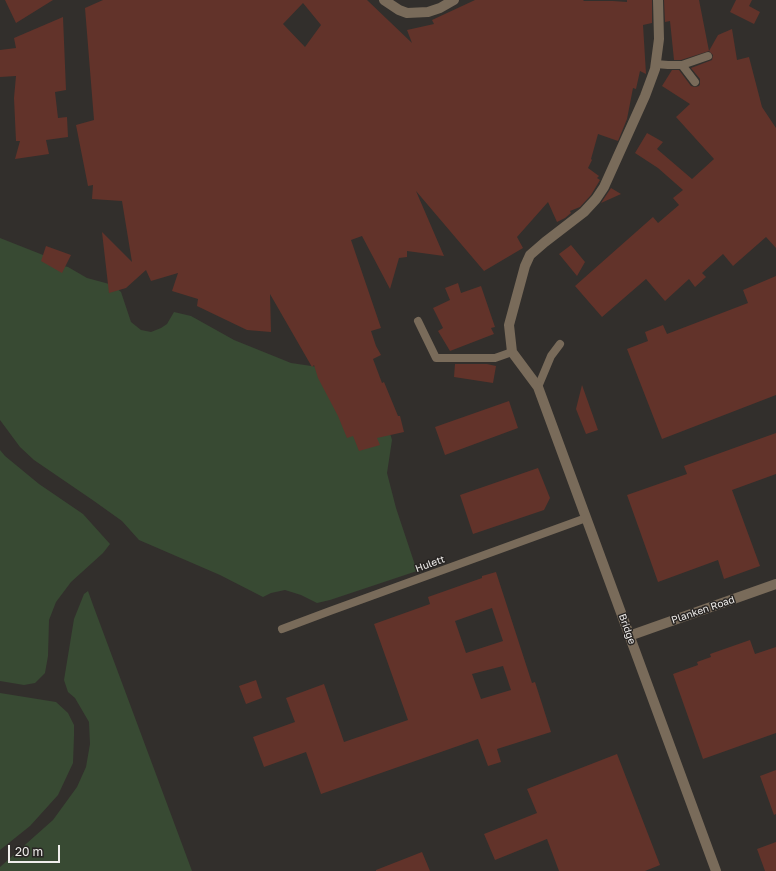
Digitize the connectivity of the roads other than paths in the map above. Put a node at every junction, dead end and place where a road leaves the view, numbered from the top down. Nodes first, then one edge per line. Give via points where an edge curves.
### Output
1 (384, 0) edge
2 (454, 0) edge
3 (658, 0) edge
4 (708, 56) dead end
5 (656, 64) junction
6 (682, 65) junction
7 (695, 82) dead end
8 (418, 321) dead end
9 (560, 344) dead end
10 (512, 352) junction
11 (538, 387) junction
12 (586, 518) junction
13 (776, 584) edge
14 (282, 630) dead end
15 (629, 636) junction
16 (716, 871) edge

1 - 2 street via 407,13 428,12
3 - 5 street via 659,39
4 - 6 lane
5 - 6 lane
5 - 10 street via 646,96 604,187 584,212 545,242 527,261 509,325
6 - 7 lane
8 - 10 lane via 436,358 495,358
9 - 11 lane via 551,356
10 - 11 street, Bridge
11 - 12 street, Bridge
12 - 14 lane, Hulett via 330,610
12 - 15 street, Bridge
13 - 15 street, Planken Road
15 - 16 street, Bridge

